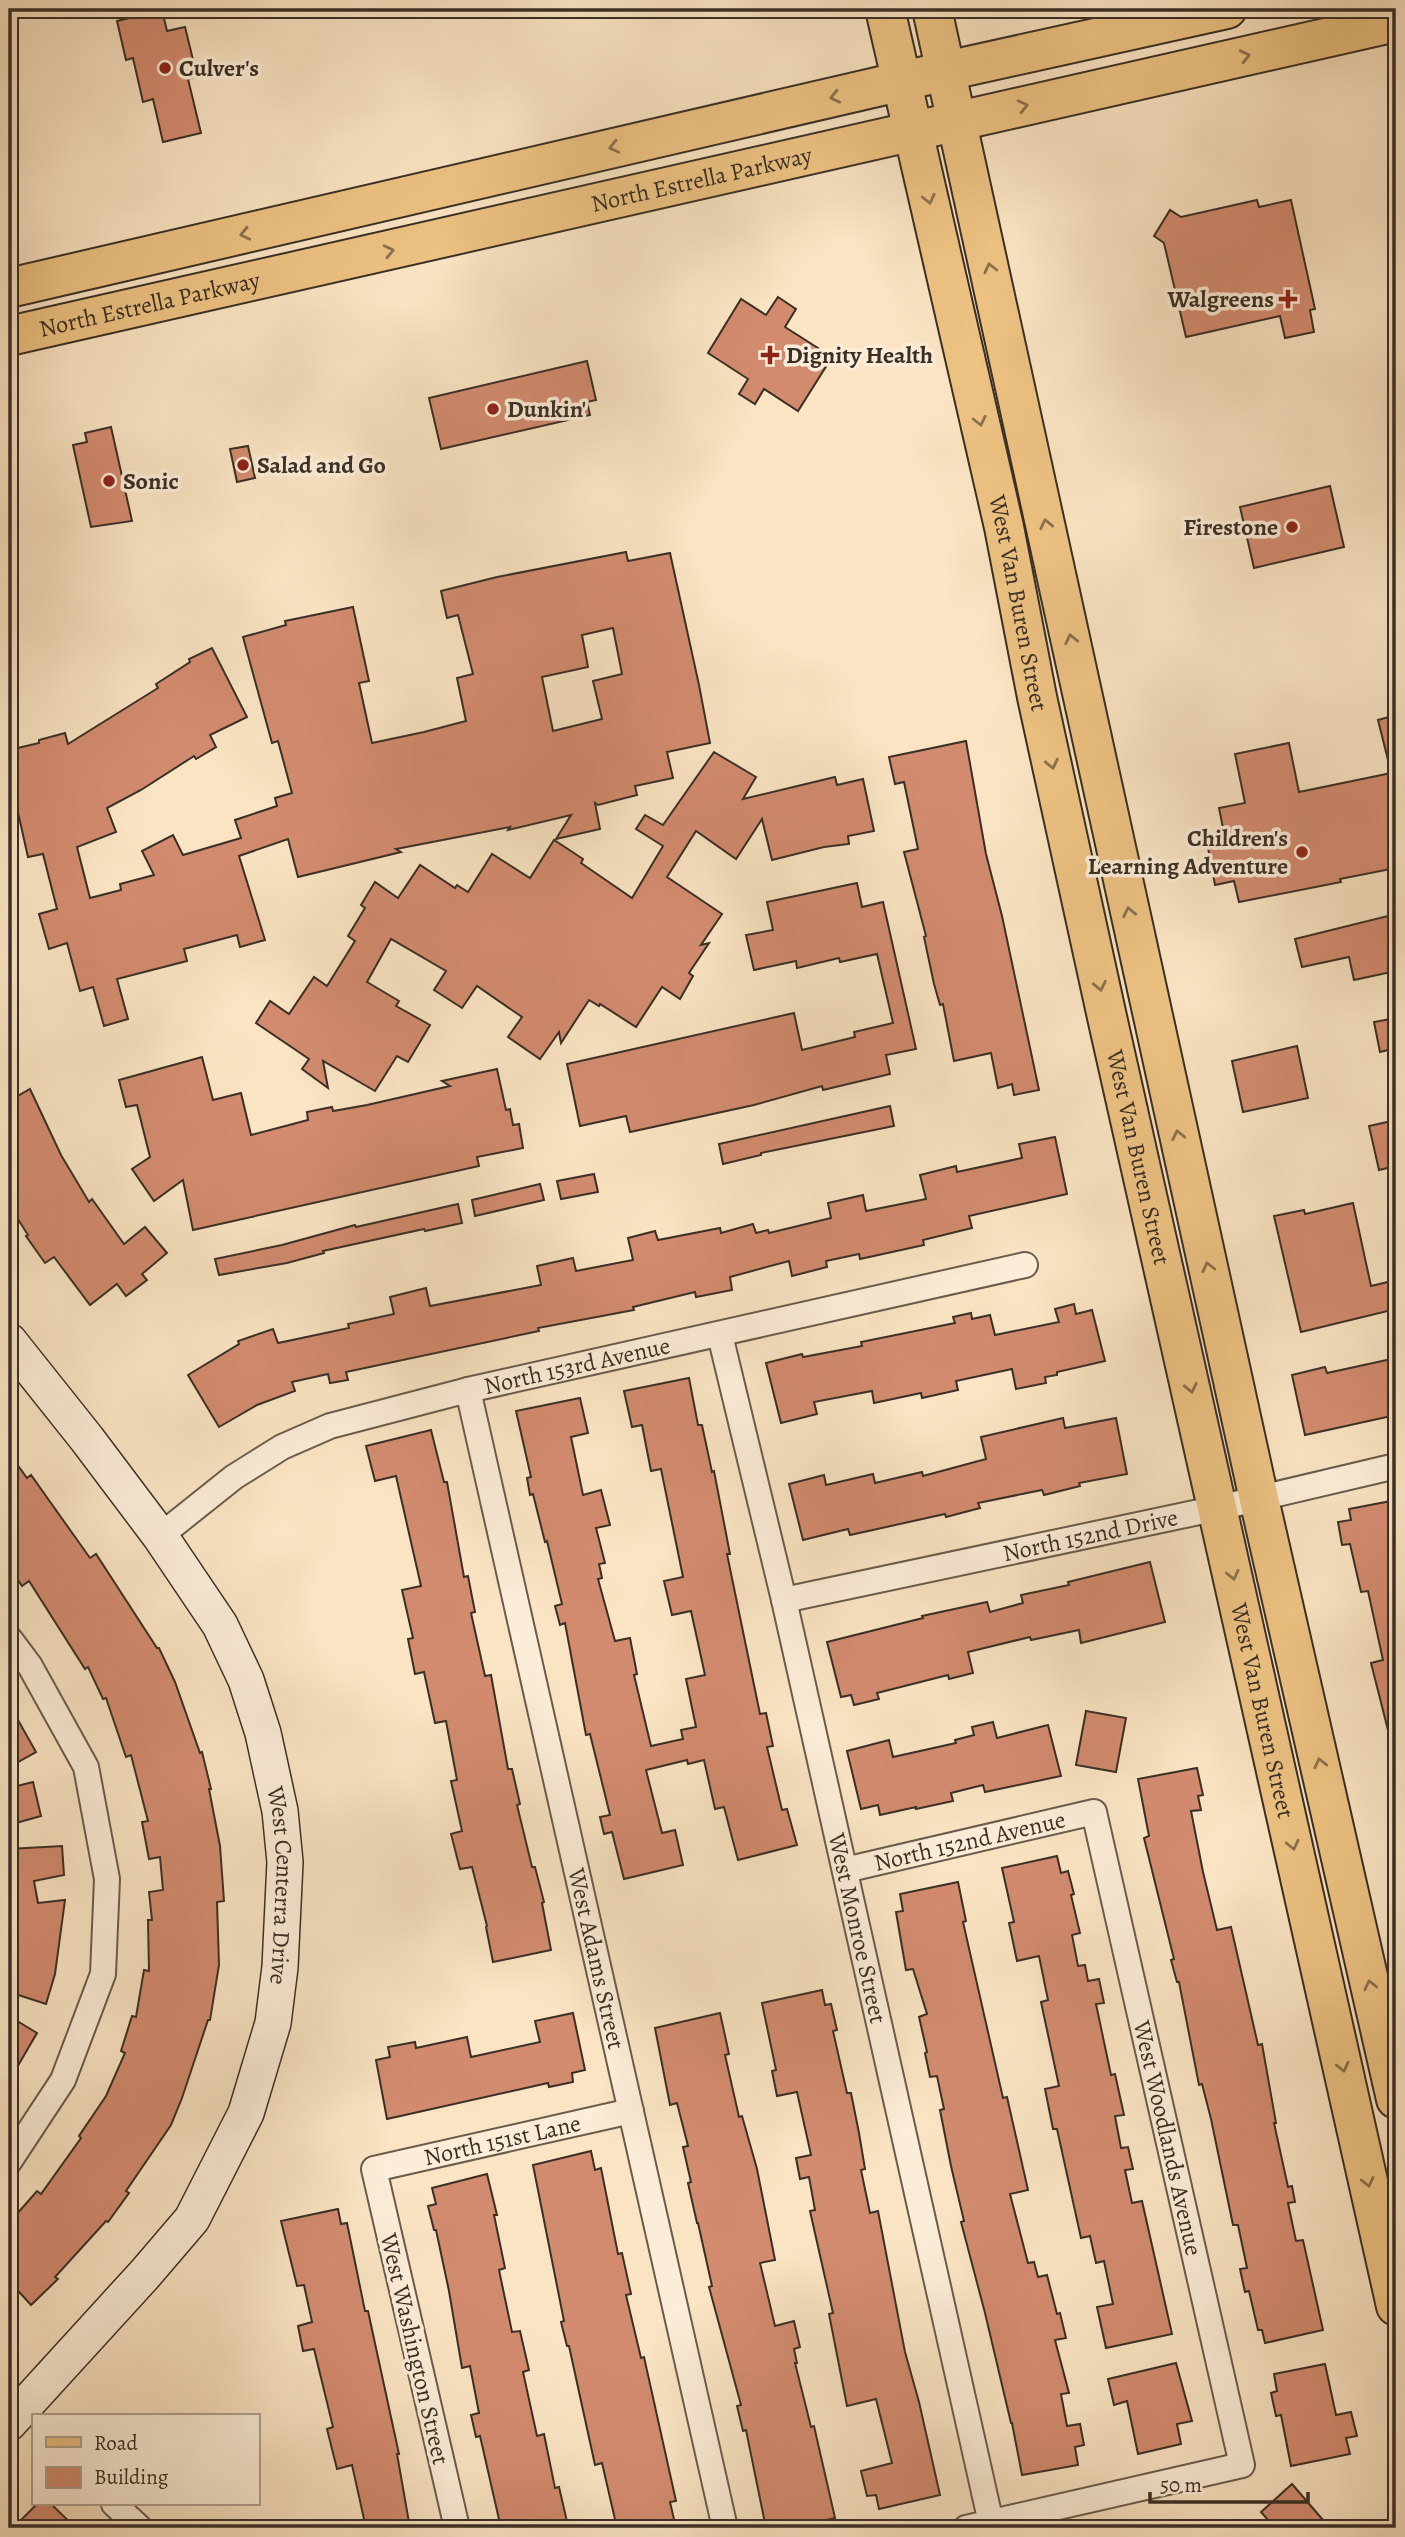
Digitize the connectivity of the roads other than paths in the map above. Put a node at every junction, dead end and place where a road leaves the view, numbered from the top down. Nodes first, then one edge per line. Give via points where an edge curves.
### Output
1 (885, 9) edge
2 (932, 9) edge
3 (1227, 9) edge
4 (1396, 22) edge
5 (946, 71) junction
6 (902, 81) junction
7 (957, 121) junction
8 (914, 133) junction
9 (312, 219) junction
10 (323, 266) junction
11 (9, 288) edge
12 (9, 337) edge
13 (1081, 687) junction
14 (1037, 697) junction
15 (1025, 1265) dead end
16 (720, 1335) junction
17 (9, 1341) edge
18 (467, 1390) junction
19 (1396, 1466) edge
20 (1259, 1499) junction
21 (1218, 1508) junction
22 (160, 1536) junction
23 (784, 1600) junction
24 (9, 1638) edge
25 (1094, 1812) joint
26 (845, 1870) junction
27 (1396, 2099) edge
28 (631, 2111) junction
29 (9, 2162) edge
30 (374, 2169) joint
31 (1395, 2295) edge
32 (20, 2422) edge
33 (116, 2506) edge
34 (991, 2523) junction
35 (140, 2528) edge
36 (457, 2528) edge
37 (725, 2528) edge
38 (966, 2528) edge

1 - 6 main road, West Van Buren Street
2 - 5 main road, West Van Buren Street
3 - 5 main road, North Estrella Parkway
7 -> 4 main road, North Estrella Parkway
5 - 6 main road, North Estrella Parkway
5 - 7 main road, West Van Buren Street
6 - 8 main road, West Van Buren Street
6 -> 9 main road, North Estrella Parkway
7 - 8 main road, North Estrella Parkway
13 -> 7 main road, West Van Buren Street
10 -> 8 main road, North Estrella Parkway
8 -> 14 main road, West Van Buren Street via 1004,527
9 - 10 main road
9 -> 11 main road, North Estrella Parkway
10 - 12 main road, North Estrella Parkway
13 - 14 main road
20 -> 13 main road, West Van Buren Street
14 -> 21 main road, West Van Buren Street
15 - 16 street, North 153rd Avenue
16 - 18 street, North 153rd Avenue
16 - 23 street, West Monroe Street
17 - 22 street, West Centerra Drive
18 - 22 street, North 153rd Avenue via 330,1426 282,1447 234,1476
18 - 28 street, West Adams Street
19 - 20 street, North 152nd Drive
20 - 21 street, North 152nd Drive
27 -> 20 main road, West Van Buren Street
21 - 23 street, North 152nd Drive
21 -> 31 main road, West Van Buren Street
22 - 32 street, West Centerra Drive via 220,1625 246,1680 263,1733 280,1811 285,1862 273,2023 246,2113 192,2219
23 - 26 street, West Monroe Street
24 - 29 street via 30,1665 86,1767 107,1879 103,1974 63,2080
25 - 26 street, North 152nd Avenue
25 - 34 street, West Woodlands Avenue via 1242,2465
26 - 34 street, West Monroe Street
28 - 30 street, North 151st Lane
28 - 37 street, West Adams Street
30 - 36 street, West Washington Street
33 - 35 street
34 - 38 street

